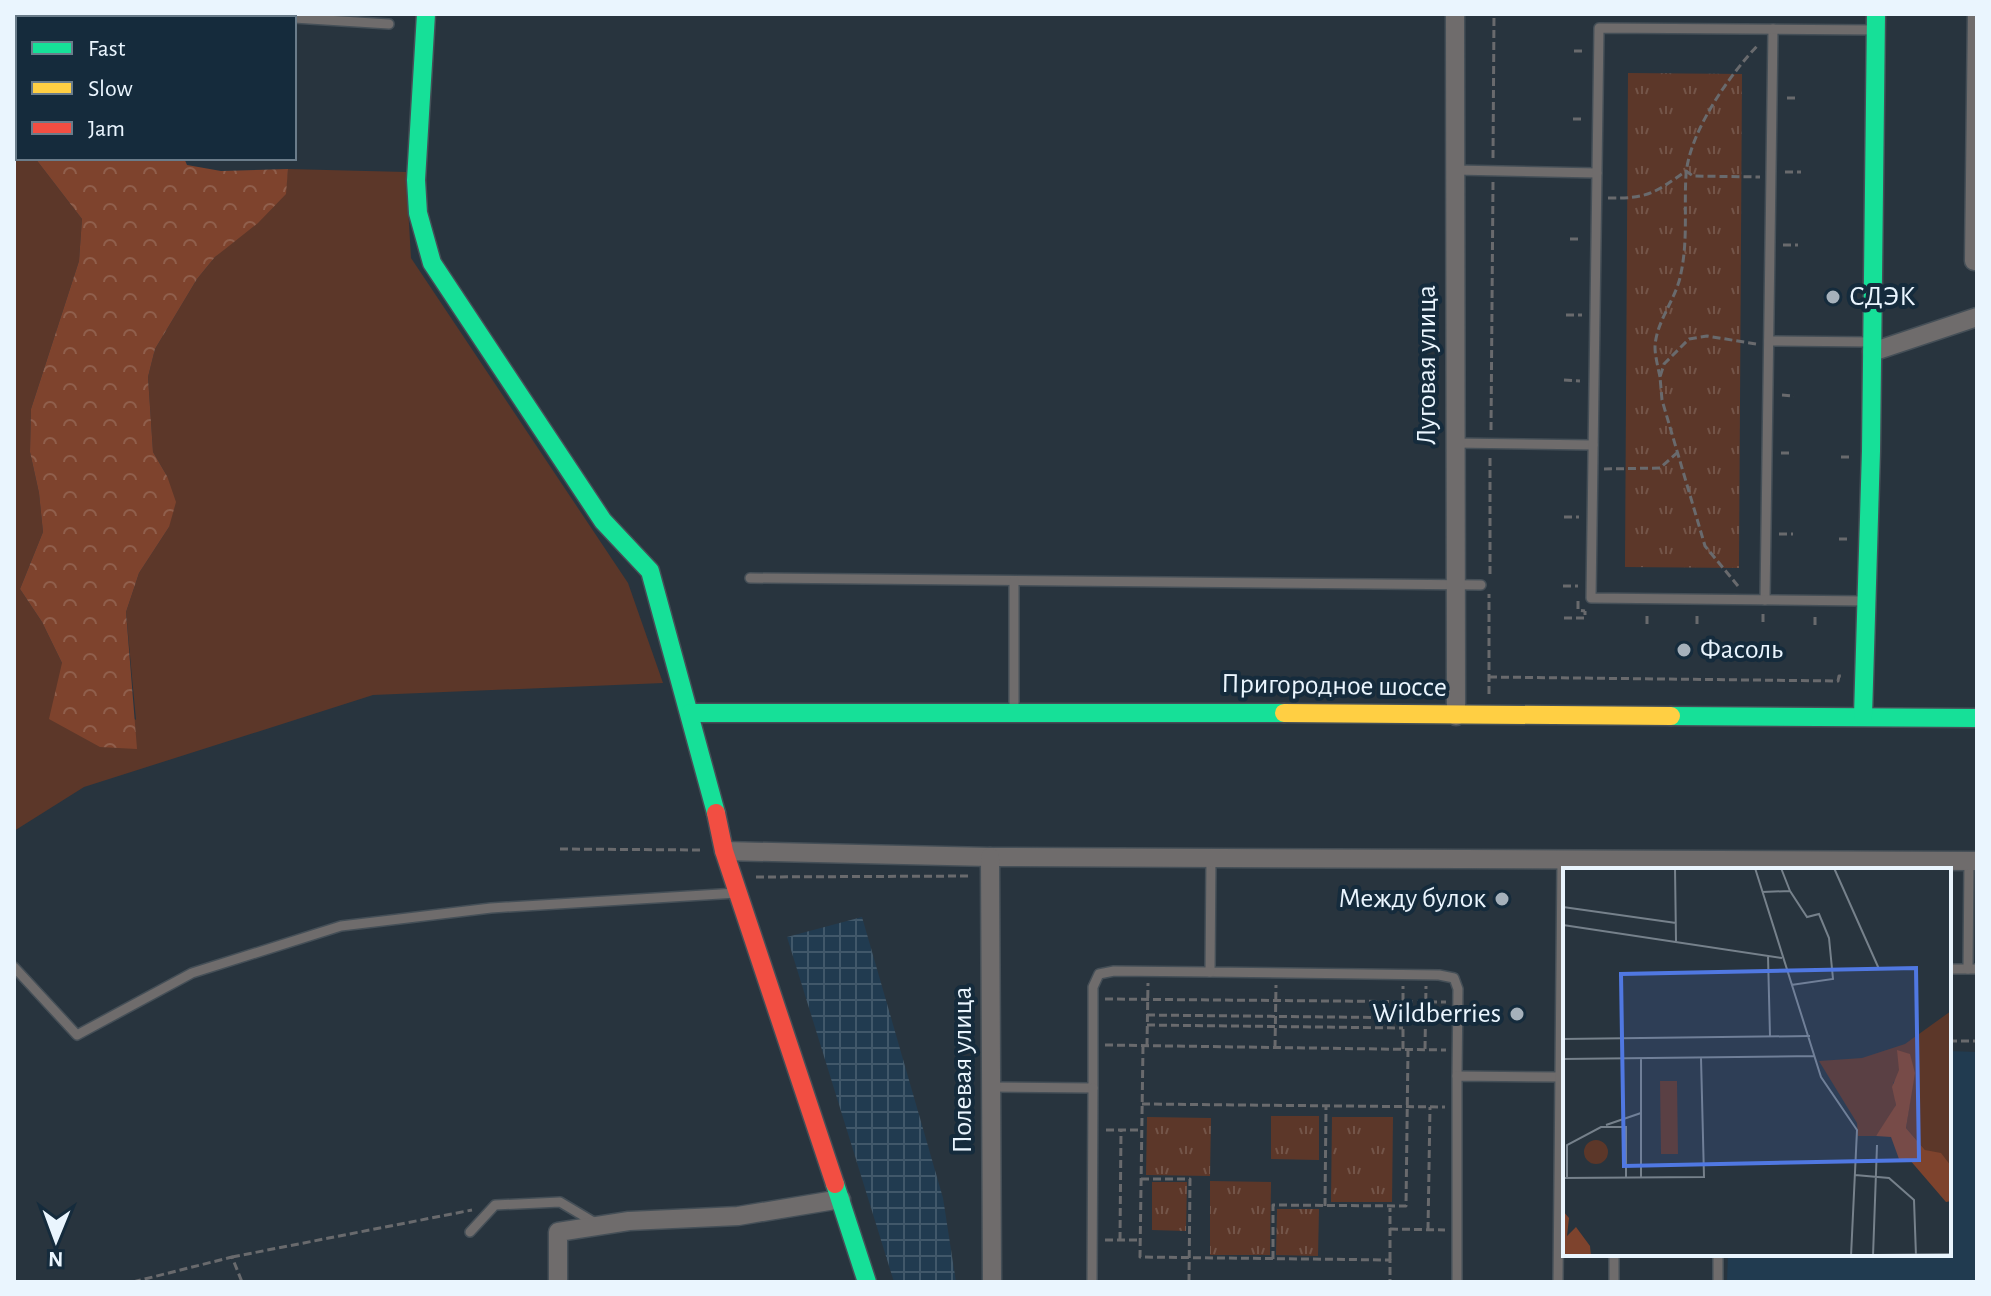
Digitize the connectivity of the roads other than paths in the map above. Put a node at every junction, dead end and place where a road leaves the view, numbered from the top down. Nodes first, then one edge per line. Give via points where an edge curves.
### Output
1 (426, 14) edge
2 (1455, 14) edge
3 (1977, 14) edge
4 (296, 17) edge
5 (1876, 22) edge
6 (389, 24) dead end
7 (1773, 29) junction
8 (1455, 170) junction
9 (1597, 173) junction
10 (1977, 261) edge
11 (1977, 317) edge
12 (1769, 343) junction
13 (1872, 347) junction
14 (1455, 443) junction
15 (1593, 445) junction
16 (750, 578) dead end
17 (1014, 581) junction
18 (1456, 585) junction
19 (1481, 585) dead end
20 (1765, 600) junction
21 (1867, 601) junction
22 (1014, 711) junction
23 (690, 713) junction
24 (1456, 716) junction
25 (1863, 716) junction
26 (1977, 718) edge
27 (724, 851) junction
28 (990, 857) junction
29 (1211, 858) junction
30 (1562, 859) junction
31 (1973, 861) edge
32 (1618, 865) edge
33 (735, 885) junction
34 (14, 967) edge
35 (1951, 969) edge
36 (1973, 969) edge
37 (1210, 972) junction
38 (1457, 1076) junction
39 (1560, 1077) junction
40 (991, 1087) junction
41 (1093, 1088) junction
42 (841, 1199) junction
43 (600, 1226) junction
44 (470, 1232) dead end
45 (1614, 1256) edge
46 (1718, 1256) edge
47 (558, 1282) edge
48 (867, 1282) edge
49 (992, 1282) edge
50 (1092, 1282) edge
51 (1457, 1282) edge
52 (1558, 1282) edge
53 (1614, 1282) edge
54 (1718, 1282) edge

1 - 23 street via 416,180 418,213 432,263 603,521 650,571
2 - 8 street, Луговая улица
3 - 10 street
4 - 6 lane
5 - 7 lane
5 - 13 street
7 - 9 lane via 1599,28
7 - 12 lane
8 - 9 lane
8 - 14 street, Луговая улица
9 - 15 lane
11 - 13 street
12 - 13 lane
12 - 20 lane
13 - 21 street
14 - 15 lane
14 - 18 street, Луговая улица
15 - 20 lane via 1591,598
16 - 17 lane
17 - 18 lane
17 - 22 lane
18 - 19 lane
18 - 24 street, Луговая улица
20 - 21 lane
21 - 25 street
22 - 23 street, Пригородное шоссе
22 - 24 street, Пригородное шоссе
23 - 27 street
24 - 25 street, Пригородное шоссе
25 - 26 street, Пригородное шоссе
27 - 28 street
27 - 33 street
28 - 29 street
28 - 40 street, Полевая улица
29 - 30 street
29 - 37 lane
30 - 32 street
30 - 39 lane
31 - 32 street
31 - 36 lane
33 - 34 lane via 341,926 192,973 77,1035
33 - 42 street
35 - 36 lane
37 - 38 lane via 1454,978
37 - 41 lane via 1099,974 1093,987
38 - 39 lane
38 - 51 lane
39 - 52 lane
40 - 41 lane
40 - 49 street, Полевая улица
41 - 50 lane
42 - 43 street via 738,1216
42 - 48 street
43 - 44 lane via 560,1202 495,1205
43 - 47 street via 558,1232
45 - 53 lane
46 - 54 lane

